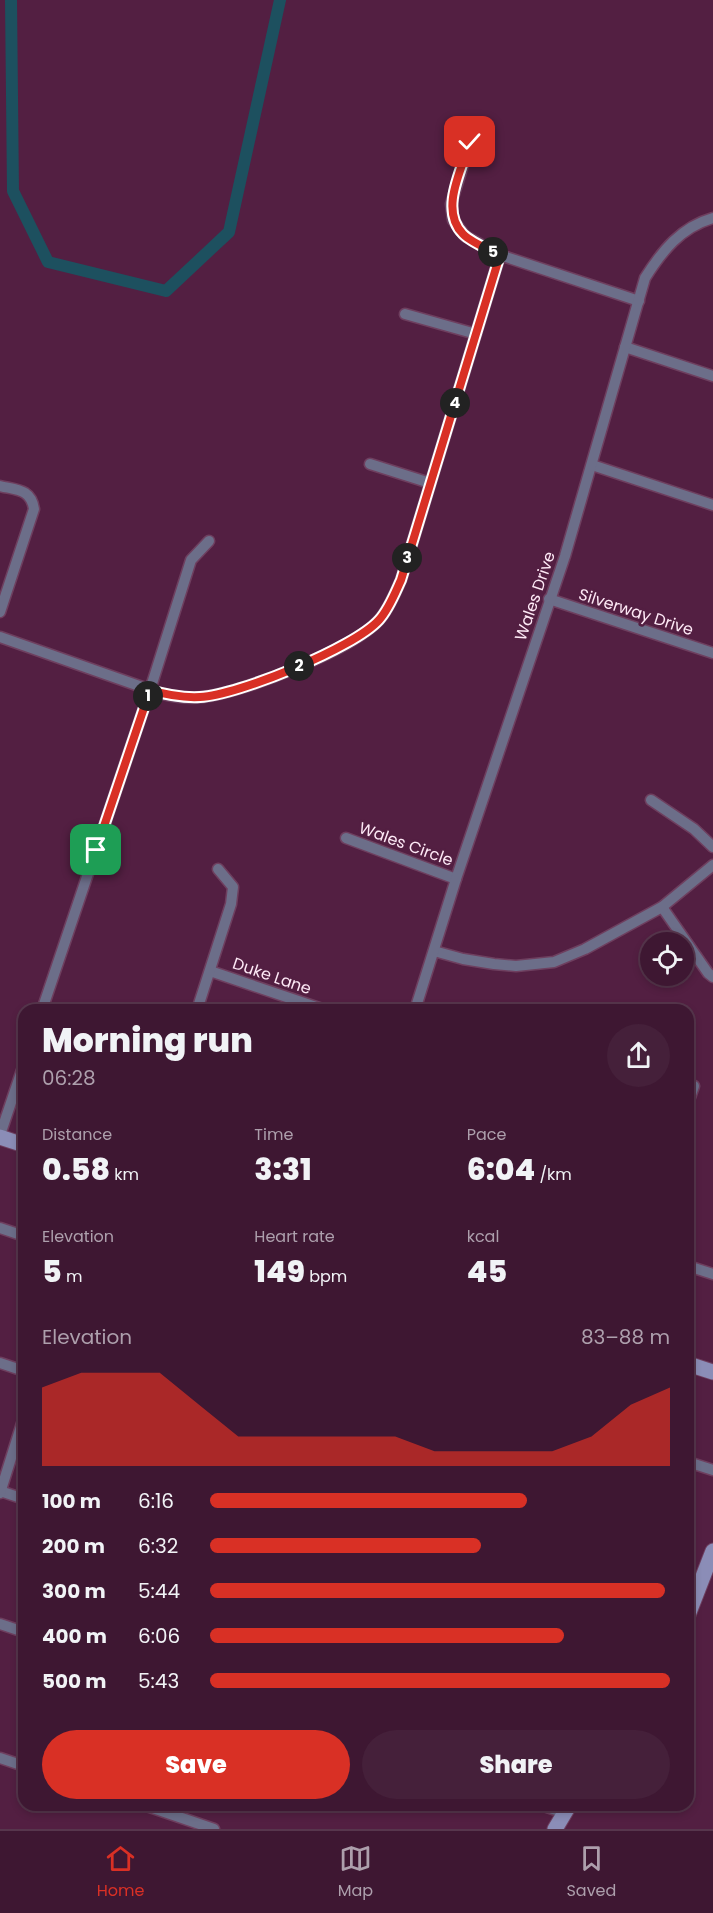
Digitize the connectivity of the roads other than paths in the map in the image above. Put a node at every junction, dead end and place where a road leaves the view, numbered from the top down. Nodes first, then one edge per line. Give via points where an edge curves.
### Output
1 (470, 142) dead end
2 (713, 218) edge
3 (500, 255) junction
4 (639, 301) junction
5 (405, 314) dead end
6 (476, 334) junction
7 (625, 347) junction
8 (713, 376) edge
9 (370, 464) dead end
10 (592, 465) junction
11 (430, 483) junction
12 (0, 486) edge
13 (713, 505) edge
14 (209, 541) dead end
15 (549, 599) junction
16 (0, 612) edge
17 (0, 637) edge
18 (713, 653) edge
19 (150, 690) junction
20 (651, 800) dead end
21 (346, 838) dead end
22 (713, 847) edge
23 (713, 865) edge
24 (218, 869) dead end
25 (456, 879) junction
26 (662, 906) junction
27 (434, 951) junction
28 (210, 971) junction
29 (713, 976) edge
30 (44, 1004) edge
31 (199, 1004) edge
32 (307, 1004) edge
33 (417, 1004) edge
34 (18, 1082) edge
35 (0, 1136) edge
36 (18, 1143) edge
37 (0, 1228) edge
38 (18, 1234) edge
39 (694, 1268) edge
40 (713, 1274) edge
41 (0, 1363) edge
42 (694, 1366) edge
43 (18, 1369) edge
44 (713, 1372) edge
45 (18, 1436) edge
46 (694, 1464) edge
47 (713, 1470) edge
48 (0, 1492) edge
49 (18, 1497) edge
50 (713, 1551) edge
51 (694, 1594) edge
52 (0, 1624) edge
53 (18, 1630) edge
54 (0, 1758) edge
55 (18, 1764) edge
56 (161, 1811) edge
57 (566, 1811) edge
58 (214, 1829) edge
59 (555, 1829) edge

1 - 3 street via 451,204 453,220 465,236
2 - 4 street, Wales Drive via 672,241 645,278
3 - 4 street
3 - 6 street
4 - 7 street, Wales Drive
5 - 6 street
6 - 11 street
7 - 8 street
7 - 10 street, Wales Drive
9 - 11 street
10 - 13 street
10 - 15 street, Wales Drive
11 - 19 street via 401,580 380,620 368,630 303,664 231,691 177,697
12 - 16 street via 24,492 33,499 34,508
14 - 19 street via 191,560
15 - 18 street, Silverway Drive
15 - 25 street, Wales Drive
17 - 19 street
19 - 30 street
20 - 22 street
21 - 25 street, Wales Circle
23 - 26 street
24 - 28 street via 233,887
25 - 27 street, Wales Drive
26 - 27 street via 554,962 494,964
26 - 29 street
27 - 33 street, Wales Drive
28 - 31 street
28 - 32 street, Duke Lane
34 - 35 street
35 - 36 street
37 - 38 street
39 - 40 street
41 - 43 street
42 - 44 street
45 - 48 street
46 - 47 street
48 - 49 street
50 - 51 street
52 - 53 street
54 - 55 street
56 - 58 street
57 - 59 street

